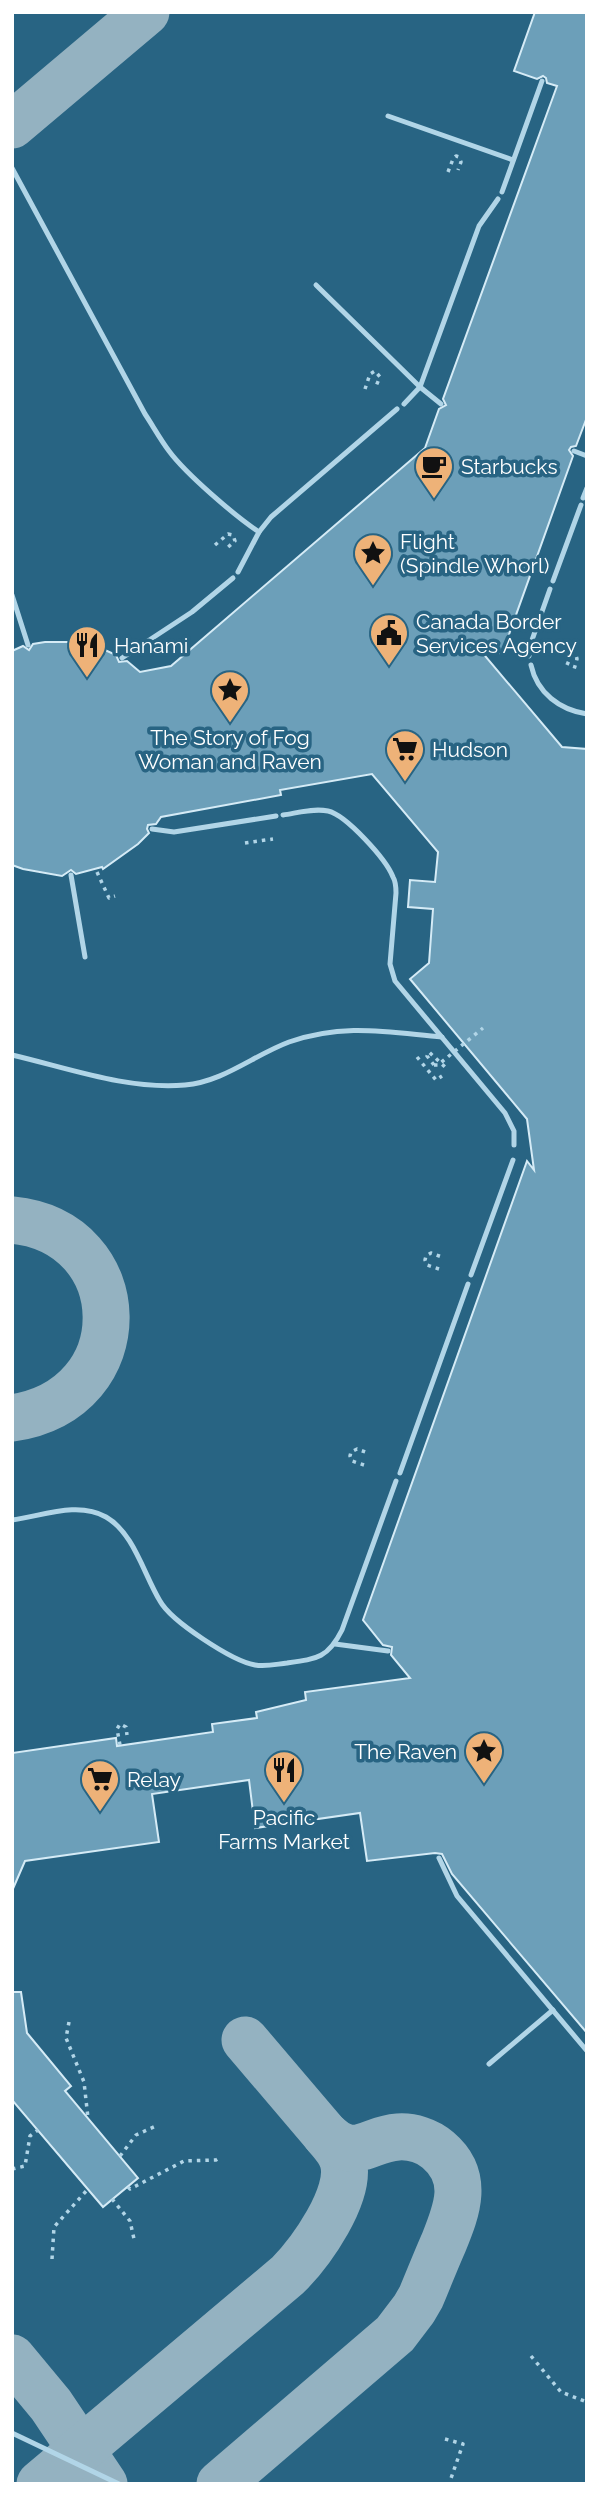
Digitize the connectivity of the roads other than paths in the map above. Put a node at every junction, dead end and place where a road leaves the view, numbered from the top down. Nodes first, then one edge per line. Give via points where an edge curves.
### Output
1 (542, 81) dead end
2 (388, 116) dead end
3 (513, 160) junction
4 (12, 168) edge
5 (502, 192) dead end
6 (498, 199) dead end
7 (316, 285) dead end
8 (420, 387) junction
9 (404, 404) dead end
10 (441, 404) dead end
11 (397, 409) dead end
12 (574, 451) dead end
13 (587, 456) edge
14 (587, 488) edge
15 (259, 532) junction
16 (238, 572) dead end
17 (233, 578) dead end
18 (553, 581) dead end
19 (550, 589) dead end
20 (12, 594) edge
21 (28, 645) dead end
22 (529, 656) dead end
23 (122, 658) dead end
24 (531, 665) dead end
25 (587, 714) edge
26 (283, 815) dead end
27 (276, 816) dead end
28 (152, 829) dead end
29 (71, 874) dead end
30 (85, 957) dead end
31 (442, 1037) junction
32 (12, 1055) edge
33 (514, 1145) dead end
34 (513, 1160) dead end
35 (471, 1275) dead end
36 (468, 1284) dead end
37 (400, 1473) dead end
38 (396, 1481) dead end
39 (12, 1520) edge
40 (335, 1644) junction
41 (388, 1651) dead end
42 (439, 1858) dead end
43 (552, 2010) junction
44 (587, 2051) edge
45 (489, 2064) dead end
46 (12, 2433) edge
47 (119, 2484) edge

1 - 3 lane
2 - 3 lane
3 - 5 lane
4 - 15 lane via 167,450
6 - 8 lane via 479,226
7 - 8 lane
8 - 9 lane
8 - 10 lane
11 - 15 lane via 274,513
12 - 13 lane
14 - 18 lane
15 - 16 lane
17 - 23 lane via 192,612
19 - 22 lane
20 - 21 lane
24 - 25 lane via 554,702
26 - 31 lane via 318,810 337,814 388,867 396,893 391,974
27 - 28 lane via 174,832
29 - 30 lane
31 - 32 lane via 352,1029 317,1033 286,1043 229,1073 188,1086 140,1085
31 - 33 lane via 505,1112 514,1131
34 - 35 lane
36 - 37 lane
38 - 40 lane
39 - 40 lane via 78,1509 106,1517 126,1536 167,1612 243,1662 265,1666 316,1659
40 - 41 lane
42 - 43 lane via 457,1896
43 - 44 lane
43 - 45 lane
46 - 47 lane

